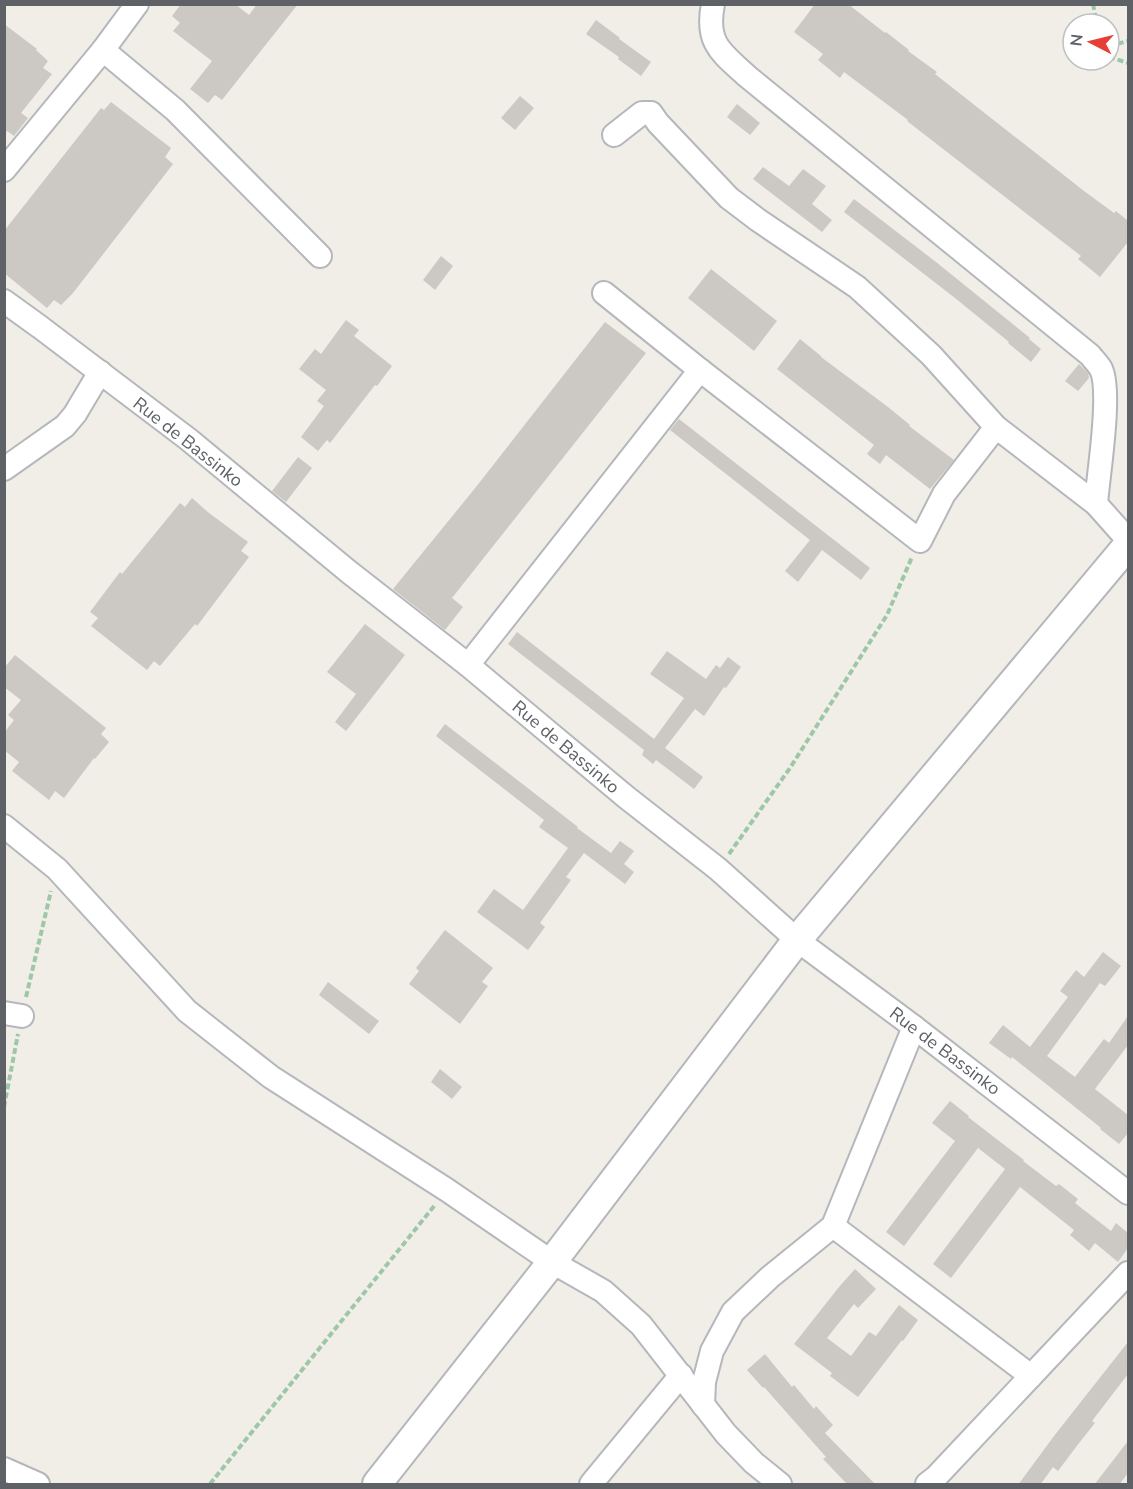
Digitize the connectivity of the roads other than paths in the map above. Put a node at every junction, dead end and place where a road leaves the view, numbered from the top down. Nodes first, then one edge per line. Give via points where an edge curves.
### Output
1 (137, 4) edge
2 (713, 4) edge
3 (103, 50) junction
4 (614, 135) dead end
5 (4, 170) edge
6 (320, 256) dead end
7 (604, 293) dead end
8 (4, 301) edge
9 (700, 370) junction
10 (99, 372) junction
11 (996, 427) junction
12 (4, 470) edge
13 (1096, 504) junction
14 (1128, 540) edge
15 (1128, 545) edge
16 (468, 665) junction
17 (4, 826) edge
18 (797, 940) junction
19 (914, 1027) junction
20 (1128, 1193) edge
21 (833, 1226) junction
22 (552, 1262) junction
23 (1128, 1273) edge
24 (681, 1375) junction
25 (1031, 1376) junction
26 (703, 1405) junction
27 (4, 1469) edge
28 (38, 1485) edge
29 (377, 1485) edge
30 (591, 1485) edge
31 (780, 1485) edge
32 (927, 1485) edge

1 - 3 street
2 - 13 street via 713,38 748,77 1089,354 1101,370 1105,387
3 - 5 street
3 - 6 street via 174,110
4 - 11 street via 642,113 651,113 729,198 857,286 931,355
7 - 9 street
8 - 10 street, Rue de Bassinko
9 - 11 street via 920,541 944,494
9 - 16 street
10 - 12 street via 64,426
10 - 16 street, Rue de Bassinko
11 - 13 street
13 - 14 street
15 - 18 street
16 - 18 street, Rue de Bassinko via 718,869
17 - 22 street via 57,868 187,1011 270,1077
18 - 19 street, Rue de Bassinko
18 - 22 street
19 - 20 street, Rue de Bassinko
19 - 21 street
21 - 25 street
21 - 26 street via 770,1276 733,1312 712,1351
22 - 24 street via 603,1291 641,1324
22 - 29 street
23 - 25 street
24 - 26 street
24 - 30 street
25 - 32 street
26 - 31 street via 726,1434
27 - 28 street

